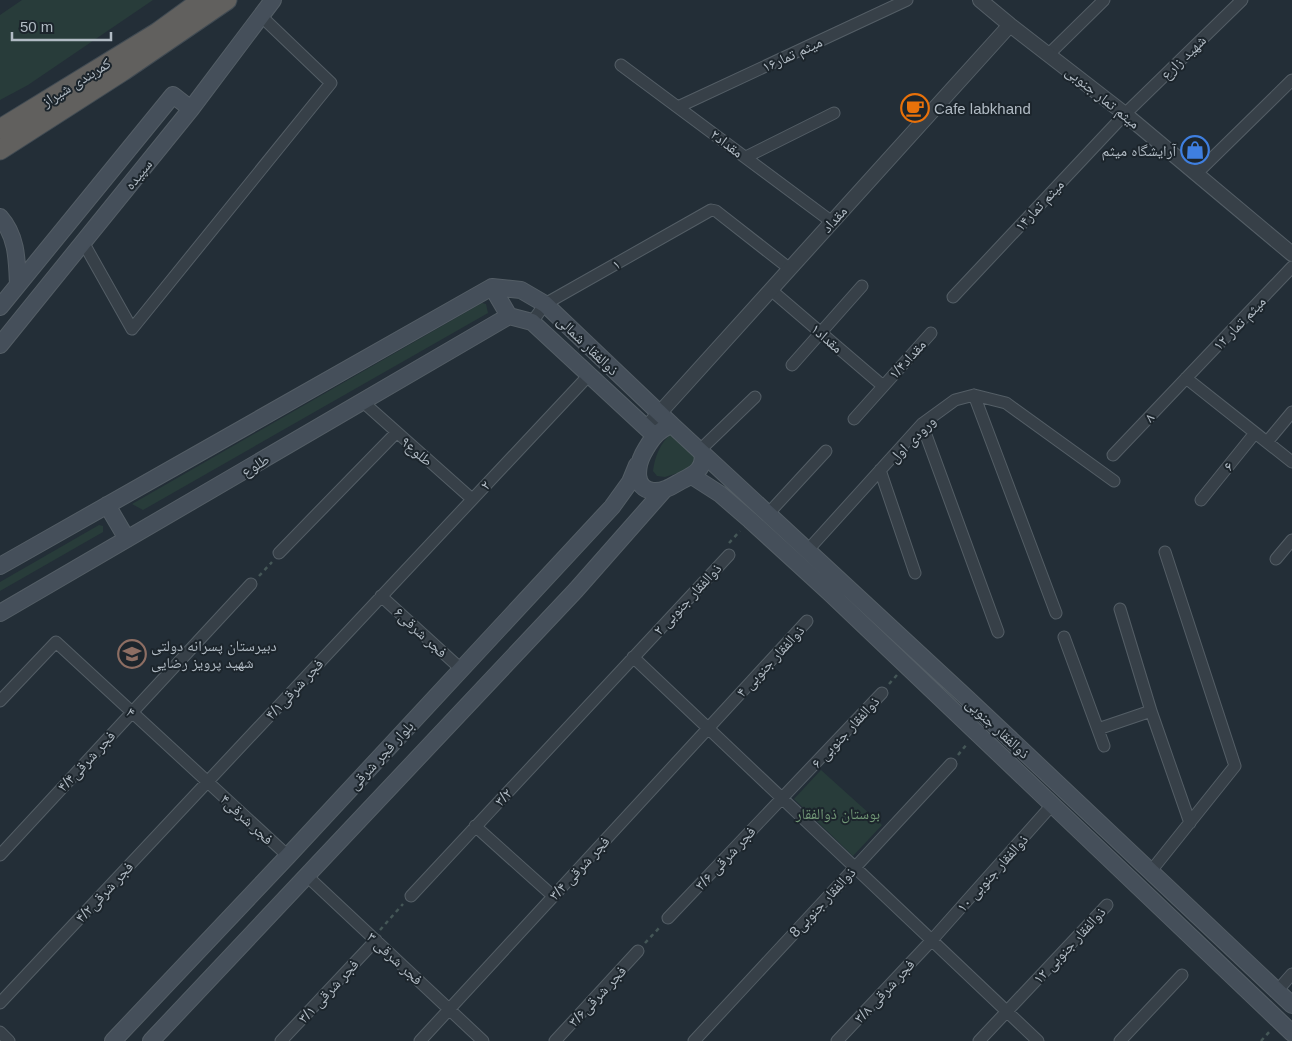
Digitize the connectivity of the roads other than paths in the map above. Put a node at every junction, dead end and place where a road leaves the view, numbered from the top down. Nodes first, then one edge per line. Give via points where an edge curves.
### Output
1 (202, 0) edge
2 (227, 0) edge
3 (273, 0) edge
4 (907, 0) edge
5 (980, 0) edge
6 (1104, 0) edge
7 (1242, 0) edge
8 (261, 16) junction
9 (1010, 26) junction
10 (1048, 54) junction
11 (621, 65) dead end
12 (1292, 80) edge
13 (678, 107) junction
14 (191, 110) junction
15 (834, 113) dead end
16 (1125, 114) junction
17 (0, 129) edge
18 (0, 150) edge
19 (746, 157) junction
20 (1196, 174) junction
21 (0, 217) edge
22 (832, 222) junction
23 (83, 242) junction
24 (1292, 254) edge
25 (1292, 267) edge
26 (790, 269) junction
27 (18, 285) junction
28 (862, 286) dead end
29 (492, 287) junction
30 (771, 290) junction
31 (953, 297) dead end
32 (546, 304) junction
33 (0, 307) edge
34 (510, 316) junction
35 (532, 322) junction
36 (931, 332) dead end
37 (821, 333) junction
38 (0, 345) edge
39 (792, 365) dead end
40 (590, 374) junction
41 (1186, 378) junction
42 (883, 386) junction
43 (974, 395) junction
44 (755, 397) dead end
45 (362, 402) junction
46 (1292, 412) edge
47 (659, 414) junction
48 (854, 419) dead end
49 (922, 424) junction
50 (672, 426) junction
51 (651, 432) junction
52 (396, 433) junction
53 (1255, 433) junction
54 (1267, 442) junction
55 (826, 451) dead end
56 (700, 452) junction
57 (1113, 455) dead end
58 (639, 461) junction
59 (1292, 462) edge
60 (880, 470) junction
61 (692, 476) junction
62 (1114, 481) dead end
63 (665, 489) junction
64 (472, 499) junction
65 (1201, 500) dead end
66 (107, 505) junction
67 (607, 512) junction
68 (768, 515) junction
69 (623, 535) junction
70 (127, 540) junction
71 (1292, 540) edge
72 (807, 551) junction
73 (1165, 552) dead end
74 (279, 553) road end
75 (729, 555) road end
76 (1276, 560) dead end
77 (0, 566) edge
78 (915, 573) dead end
79 (251, 584) road end
80 (381, 596) junction
81 (1120, 609) dead end
82 (0, 613) edge
83 (1056, 613) dead end
84 (807, 622) dead end
85 (998, 632) dead end
86 (1064, 637) dead end
87 (633, 657) junction
88 (461, 669) junction
89 (882, 693) road end
90 (968, 699) junction
91 (0, 701) edge
92 (1151, 710) junction
93 (131, 712) junction
94 (955, 712) junction
95 (708, 728) junction
96 (1098, 729) junction
97 (1104, 746) dead end
98 (950, 764) road end
99 (207, 782) junction
100 (782, 798) junction
101 (1052, 805) junction
102 (1190, 823) junction
103 (475, 826) junction
104 (0, 854) edge
105 (288, 856) junction
106 (855, 867) junction
107 (1151, 871) junction
108 (307, 876) junction
109 (411, 896) road end
110 (553, 896) junction
111 (1107, 905) dead end
112 (668, 918) road end
113 (374, 939) junction
114 (932, 940) junction
115 (638, 951) road end
116 (1292, 974) edge
117 (1182, 975) dead end
118 (1277, 991) junction
119 (156, 996) junction
120 (0, 1003) edge
121 (1292, 1005) edge
122 (449, 1009) junction
123 (1007, 1011) junction
124 (176, 1014) junction
125 (0, 1032) edge
126 (1292, 1032) edge
127 (9, 1041) edge
128 (113, 1041) edge
129 (151, 1041) edge
130 (281, 1041) edge
131 (420, 1041) edge
132 (483, 1041) edge
133 (555, 1041) edge
134 (694, 1041) edge
135 (837, 1041) edge
136 (979, 1041) edge
137 (1038, 1041) edge
138 (1120, 1041) edge

1 - 17 highway, کمربندی شیراز via 158,32
2 - 18 highway
3 - 8 main road, سپیده
4 - 13 street, میثم تمار۱۶
5 - 9 street, میثم تمار جنوبی
6 - 10 street
7 - 16 street, شهید زارع
8 - 14 main road, سپیده
8 - 23 street via 331,83 132,329
9 - 10 street, میثم تمار جنوبی
9 - 22 street, مقداد
10 - 16 street, میثم تمار جنوبی
11 - 13 street, مقداد۲
12 - 20 street
13 - 19 street, مقداد۲
14 - 23 main road, سپیده
14 - 27 main road, سپیده via 172,95
15 - 19 street
16 - 20 street, میثم تمار جنوبی
16 - 31 street, میثم تمار۱۴
19 - 22 street, مقداد۲
20 - 24 street, میثم تمار جنوبی
21 - 27 main road via 17,253
22 - 26 street, مقداد
23 - 38 main road, سپیده
25 - 41 street, میثم تمار ۱۲
26 - 30 street, مقداد
26 - 32 street, ۱ via 711,210
27 - 33 main road, سپیده
28 - 37 street
29 - 32 main road, ذوالفقار شمالی via 521,290
29 - 34 main road
29 - 66 main road
30 - 37 street, مقداد۱
30 - 47 street, مقداد
32 - 35 street, ۱
32 - 47 main road, ذوالفقار شمالی
34 - 35 main road, ذوالفقار شمالی
34 - 45 main road, طلوع
35 - 40 main road, ذوالفقار شمالی
36 - 42 street, مقداد۱/۴
37 - 39 street
37 - 42 street, مقداد۱
40 - 51 main road, ذوالفقار شمالی
40 - 64 street, ۲
41 - 53 street
41 - 57 street, ۸
42 - 48 street, مقداد۱/۴
43 - 49 street, ورودی اول via 955,400
43 - 62 street via 1006,403
43 - 83 street
44 - 56 street
45 - 52 street, طلوع۹
45 - 70 main road, طلوع
46 - 54 street
47 - 50 main road, ذوالفقار شمالی
47 - 51 street, مقداد
49 - 60 street, ورودی اول
49 - 85 street
50 - 51 main road
50 - 56 main road
51 - 58 main road
52 - 64 street, طلوع۹
52 - 74 street
53 - 54 street
53 - 65 street, ۶
54 - 59 street
55 - 68 street
56 - 61 main road via 704,460
56 - 68 main road, ذوالفقار جنوبی
58 - 63 main road via 639,482 651,491
58 - 67 main road, بلوار فجر شرقی via 630,482
60 - 72 street, ورودی اول
60 - 78 street
61 - 63 main road
61 - 94 main road, ذوالفقار جنوبی via 720,494 750,520
63 - 69 main road, بلوار فجر شرقی
64 - 80 street, ۲
66 - 70 main road
66 - 77 main road
67 - 69 main road via 619,507 631,513
67 - 88 main road, بلوار فجر شرقی
68 - 72 main road, ذوالفقار جنوبی
69 - 108 main road, بلوار فجر شرقی via 576,590
70 - 82 main road, طلوع
71 - 76 street
72 - 90 main road, ذوالفقار جنوبی
73 - 102 street via 1235,766
75 - 87 street, ۲ ذوالفقار جنوبی
79 - 93 street, فجر شرقی۴/۴
80 - 88 street, فجر شرقی۶
80 - 99 street, فجر شرقی۴/۱
81 - 92 street
84 - 95 street, ۴ ذوالفقار جنوبی
86 - 96 street
87 - 95 street
87 - 103 street, ۳/۲
88 - 105 main road, بلوار فجر شرقی
89 - 100 street, ۶ ذوالفقار جنوبی
90 - 94 main road
90 - 107 main road, ذوالفقار جنوبی
91 - 93 street, ۴ via 56,642
92 - 96 street
92 - 102 street
93 - 99 street, ۴
93 - 104 street, فجر شرقی۴/۴
94 - 101 main road, ذوالفقار جنوبی
95 - 100 street
95 - 110 street, ۳/۴ فجر شرقی
96 - 97 street
98 - 106 street, 8ذوالفقار جنوبی
99 - 105 street, فجر شرقی۴
99 - 120 street, فجر شرقی۴/۲
100 - 106 street
100 - 112 street, ۳/۶ فجر شرقی
101 - 114 street, ۱۰ ذوالفقار جنوبی
101 - 126 main road, ذوالفقار جنوبی
102 - 107 street
103 - 109 street, ۳/۲
103 - 110 street
105 - 119 main road, بلوار فجر شرقی
106 - 114 street
106 - 134 street, 8ذوالفقار جنوبی
107 - 118 main road, ذوالفقار جنوبی
108 - 113 street, ۳ فجر شرقی
108 - 124 main road, بلوار فجر شرقی
110 - 122 street, ۳/۴ فجر شرقی
111 - 123 street, ۱۲ ذوالفقار جنوبی
113 - 122 street, ۳ فجر شرقی
113 - 130 street, ۳/۱ فجر شرقی
114 - 123 street
114 - 135 street, ۳/۸ فجر شرقی
115 - 133 street, فجر شرقی۳/۶
116 - 118 street
117 - 138 street
118 - 121 main road, ذوالفقار جنوبی
119 - 124 main road
119 - 128 main road, بلوار فجر شرقی
122 - 131 street, ۳/۴ فجر شرقی
122 - 132 street, ۳ فجر شرقی
123 - 136 street, ۱۲ ذوالفقار جنوبی
123 - 137 street
124 - 129 main road, بلوار فجر شرقی
125 - 127 street

